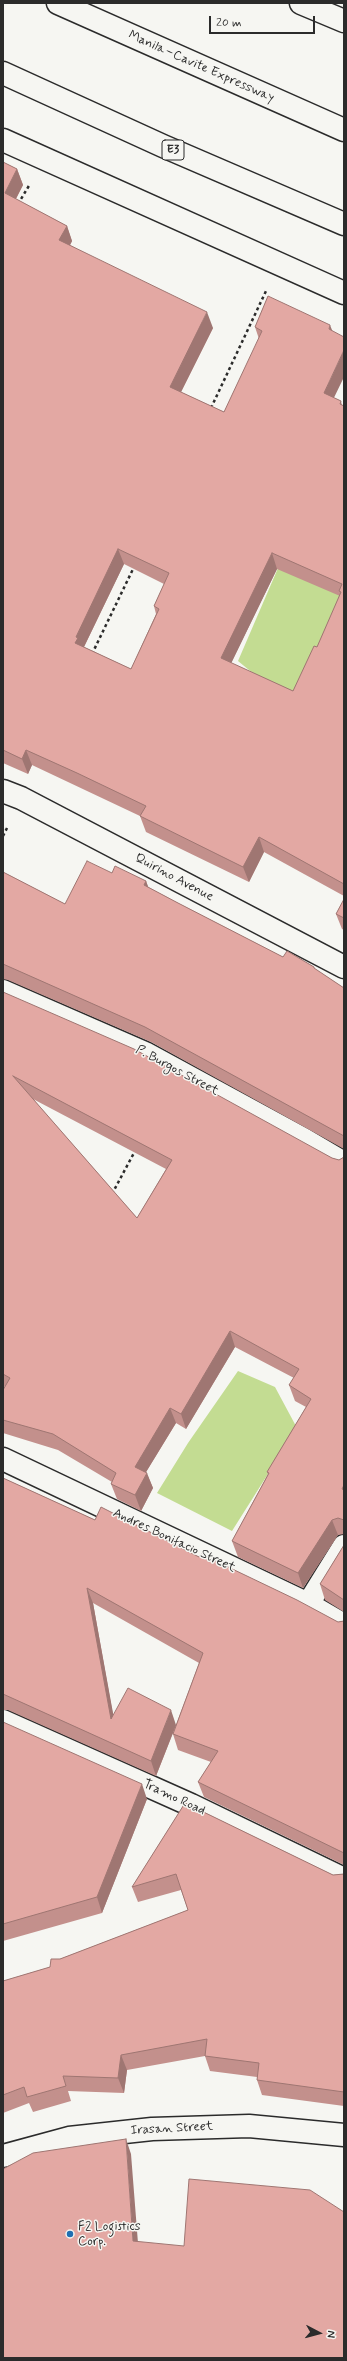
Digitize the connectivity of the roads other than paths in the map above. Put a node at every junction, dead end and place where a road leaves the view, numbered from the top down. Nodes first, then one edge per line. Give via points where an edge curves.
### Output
1 (58, 3) edge
2 (302, 3) edge
3 (344, 21) edge
4 (3, 74) edge
5 (344, 130) edge
6 (3, 140) edge
7 (344, 224) edge
8 (344, 293) edge
9 (3, 791) edge
10 (344, 967) edge
11 (3, 991) edge
12 (344, 1163) edge
13 (3, 1459) edge
14 (344, 1546) edge
15 (308, 1604) junction
16 (344, 1625) edge
17 (3, 1720) edge
18 (344, 1879) edge
19 (344, 2135) edge
20 (3, 2156) edge

1 - 5 main road, Manila–Cavite Expressway
2 - 3 main road
4 - 7 main road, E3
6 - 8 main road
9 - 10 main road, Quirino Avenue via 21,798
11 - 12 main road, P. Burgos Street via 145,1053
13 - 15 main road, Andres Bonifacio Street
14 - 15 main road
15 - 16 main road, Andres Bonifacio Street
17 - 18 main road, Tramo Road via 191,1805
19 - 20 main road, Irasan Street via 249,2126 152,2129 69,2138

